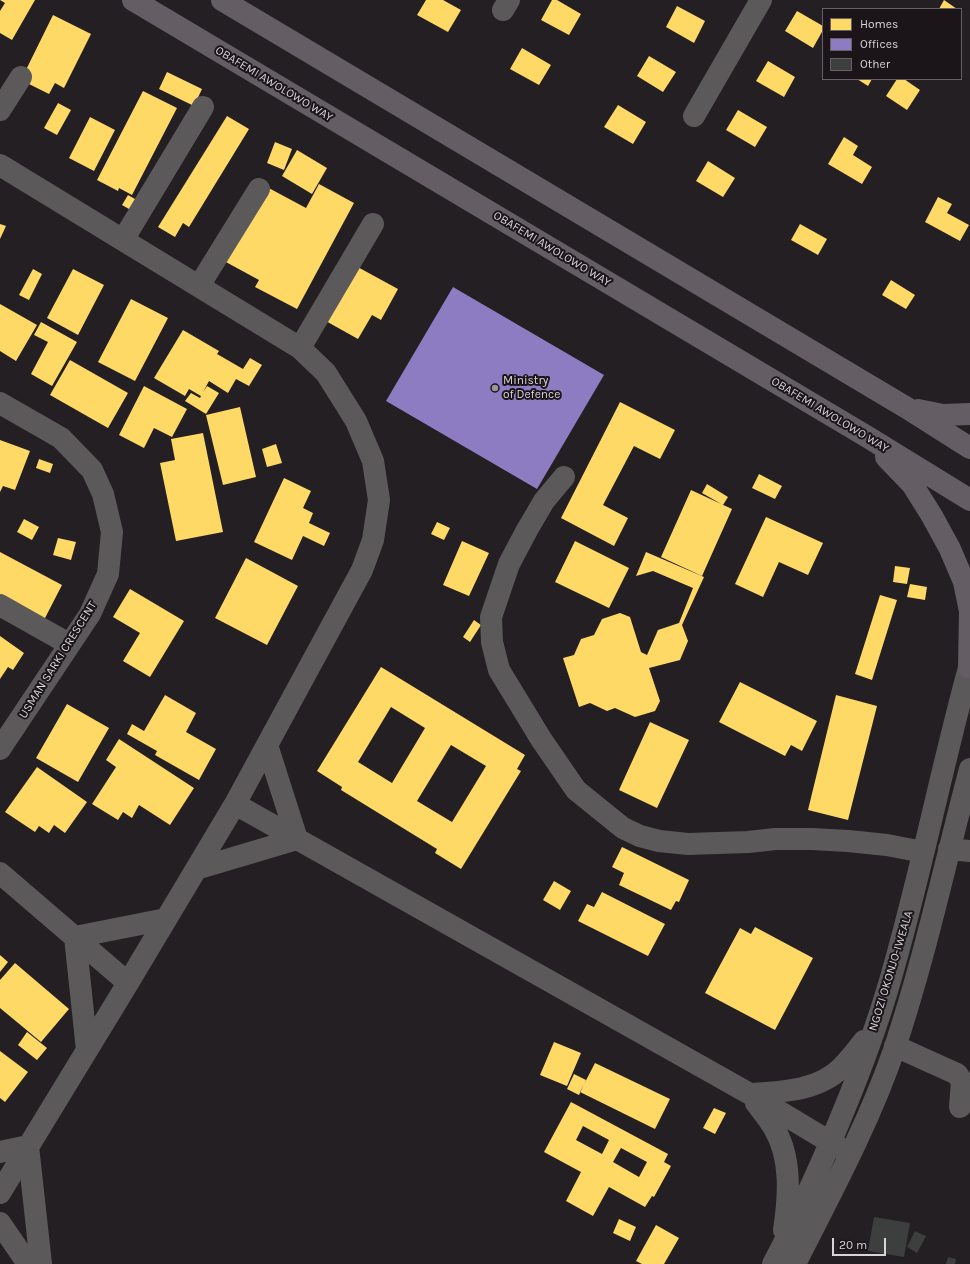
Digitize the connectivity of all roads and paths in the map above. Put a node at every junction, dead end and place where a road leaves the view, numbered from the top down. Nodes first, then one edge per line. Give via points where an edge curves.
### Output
1 (133, 0) edge
2 (222, 0) edge
3 (760, 0) edge
4 (21, 77) dead end
5 (203, 107) dead end
6 (0, 110) edge
7 (694, 116) dead end
8 (0, 165) edge
9 (259, 189) dead end
10 (373, 224) dead end
11 (123, 240) junction
12 (199, 286) junction
13 (300, 348) junction
14 (0, 403) edge
15 (907, 408) junction
16 (970, 414) edge
17 (866, 436) junction
18 (970, 448) edge
19 (564, 477) dead end
20 (970, 500) edge
21 (0, 605) edge
22 (69, 644) junction
23 (970, 666) edge
24 (267, 745) junction
25 (0, 749) edge
26 (969, 777) edge
27 (235, 804) junction
28 (297, 839) junction
29 (960, 850) edge
30 (923, 852) junction
31 (196, 869) junction
32 (0, 873) edge
33 (166, 920) junction
34 (75, 937) junction
35 (128, 983) junction
36 (873, 1031) junction
37 (895, 1046) junction
38 (87, 1050) junction
39 (750, 1094) junction
40 (960, 1107) dead end
41 (830, 1143) junction
42 (28, 1146) junction
43 (0, 1152) edge
44 (850, 1154) junction
45 (0, 1192) edge
46 (0, 1225) edge
47 (783, 1260) edge
48 (28, 1264) edge
49 (41, 1264) edge

1 - 17 main road, OBAFEMI AWOLOWO WAY
2 - 15 main road
3 - 7 street
4 - 6 street
5 - 11 street
8 - 11 street
9 - 12 street
10 - 13 street
11 - 12 street
12 - 13 street
13 - 24 street via 326,373 356,420 373,461 379,500 373,540 362,570
14 - 22 street, USMAN SARKI CRESCENT via 62,438 92,470 103,494 112,532 108,574 90,614
15 - 16 main road via 943,415
15 - 18 main road
17 - 20 main road, OBAFEMI AWOLOWO WAY
17 - 23 main road via 912,484 950,549 964,582 970,611
19 - 30 street via 544,501 526,530 509,564 491,617 492,642 499,670 576,790 623,828 659,841 696,844 812,839 887,845
21 - 22 street
22 - 25 street, USMAN SARKI CRESCENT
23 - 30 street, NGOZI OKONJO-IWEALA
24 - 27 street
24 - 28 street
26 - 29 street, NGOZI OKONJO-IWEALA
27 - 28 street
27 - 31 street
28 - 31 street
28 - 39 street
29 - 37 street, NGOZI OKONJO-IWEALA via 923,952
30 - 36 street, NGOZI OKONJO-IWEALA via 888,985
31 - 33 street
32 - 34 street
33 - 34 street
33 - 35 street
34 - 35 street
34 - 38 street
35 - 38 street
36 - 39 street via 842,1068 824,1080 783,1092
36 - 41 street, NGOZI OKONJO-IWEALA
37 - 40 street via 957,1074 962,1081
37 - 44 street, NGOZI OKONJO-IWEALA
38 - 42 street
39 - 41 street
39 - 47 street via 775,1128 784,1153 788,1204
41 - 44 street
41 - 47 street, NGOZI OKONJO-IWEALA
42 - 43 street
42 - 45 street
42 - 49 street
44 - 47 street, NGOZI OKONJO-IWEALA
46 - 48 street

